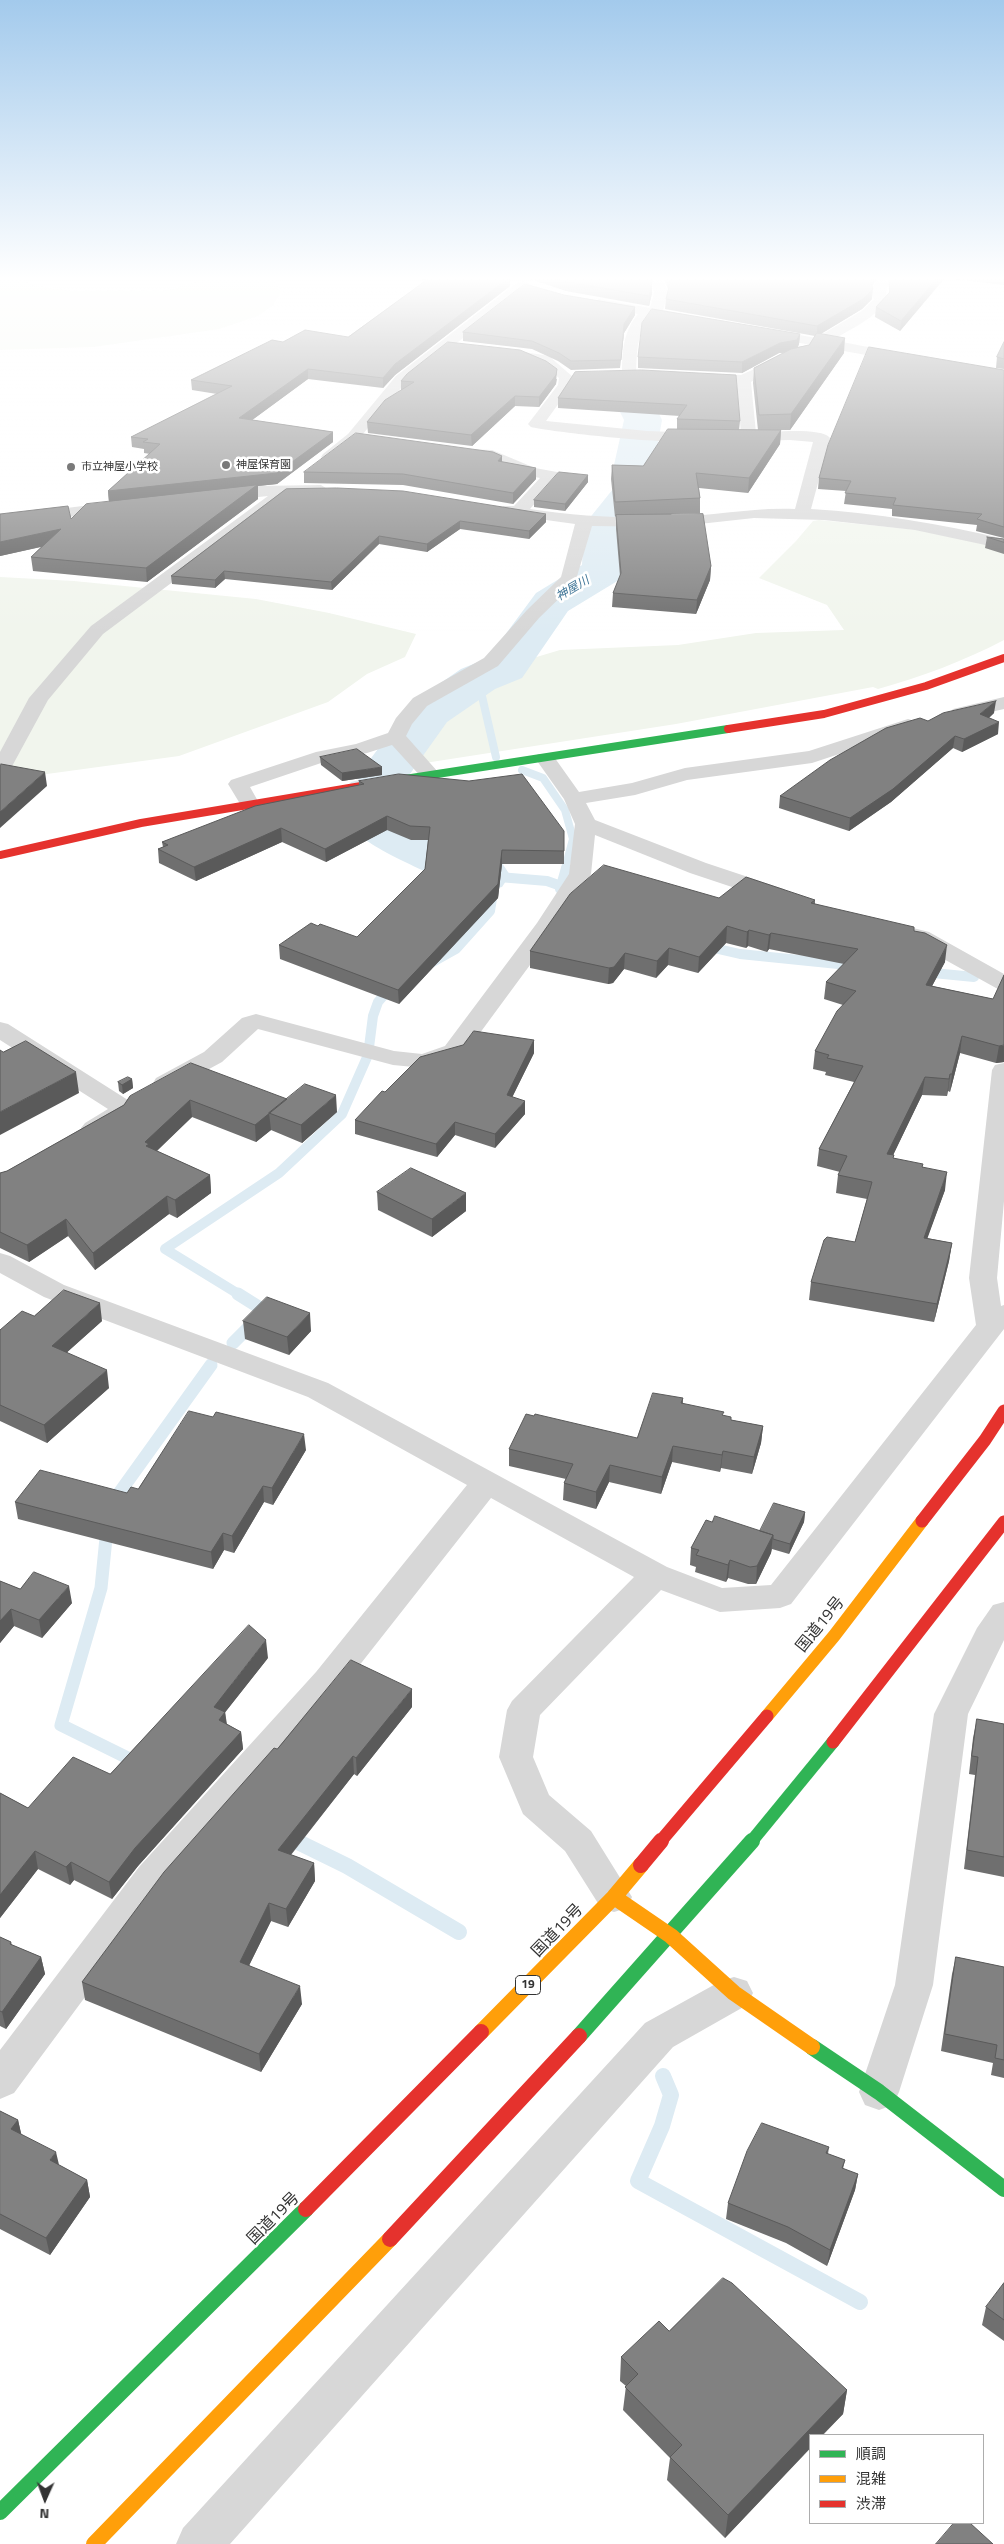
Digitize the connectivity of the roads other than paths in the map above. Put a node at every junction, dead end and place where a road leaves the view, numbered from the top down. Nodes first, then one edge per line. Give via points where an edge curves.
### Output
1 (387, 396) edge
2 (557, 396) edge
3 (745, 396) edge
4 (353, 437) junction
5 (749, 438) junction
6 (373, 440) edge
7 (452, 450) edge
8 (337, 489) edge
9 (284, 492) junction
10 (209, 497) edge
11 (132, 506) edge
12 (492, 507) edge
13 (518, 512) junction
14 (802, 514) junction
15 (585, 520) junction
16 (0, 521) edge
17 (1004, 544) edge
18 (1004, 658) edge
19 (1004, 703) edge
20 (402, 743) junction
21 (545, 758) junction
22 (0, 770) edge
23 (431, 776) junction
24 (574, 799) junction
25 (249, 803) junction
26 (586, 824) junction
27 (0, 855) edge
28 (798, 902) edge
29 (892, 929) edge
30 (1004, 983) edge
31 (0, 1029) edge
32 (1004, 1070) edge
33 (136, 1099) junction
34 (75, 1139) edge
35 (0, 1262) edge
36 (997, 1320) edge
37 (1004, 1411) edge
38 (486, 1483) junction
39 (1004, 1522) edge
40 (656, 1575) junction
41 (1004, 1614) edge
42 (614, 1897) junction
43 (671, 1936) junction
44 (734, 1993) junction
45 (0, 2080) edge
46 (879, 2092) junction
47 (1004, 2189) edge
48 (0, 2512) edge
49 (94, 2544) edge
50 (199, 2544) edge

1 - 4 street
2 - 5 street via 536,424 647,436
3 - 5 street
4 - 6 street
4 - 9 street
5 - 14 street via 790,435 822,438
7 - 13 street via 492,455 531,472 551,475
8 - 9 street
9 - 10 street via 258,491
9 - 22 street via 97,630 40,698
11 - 16 street
12 - 13 street
13 - 15 street
14 - 15 street via 761,513 634,524
14 - 17 street via 882,521
15 - 20 street via 569,579 491,662 420,702 403,722
18 - 21 main road via 926,686 824,714
19 - 24 street via 894,728 812,757 685,774 635,789
20 - 23 street
20 - 25 street via 323,756 238,784
21 - 23 main road
21 - 24 street
23 - 25 main road
24 - 26 street
25 - 27 main road via 80,834
26 - 28 street via 698,868
26 - 33 street via 580,874 547,926 454,1051 424,1061 393,1058 256,1021 250,1022 213,1057
29 - 30 street via 921,937
31 - 33 street
32 - 36 street via 983,1278
33 - 34 street
35 - 38 street via 54,1291 318,1390
36 - 40 street via 780,1596 720,1600
37 - 42 main road, 国道19号 / 19 via 834,1636
38 - 40 street
38 - 45 street via 328,1681 152,1878
39 - 43 main road via 771,1822
40 - 42 street via 524,1710 516,1757 535,1804 578,1841
41 - 46 street via 951,1714 914,1985
42 - 43 main road
42 - 48 main road, 国道19号 / 19 via 338,2178
43 - 44 main road
43 - 49 main road via 375,2256
44 - 46 main road
44 - 50 street via 659,2035
46 - 47 main road

